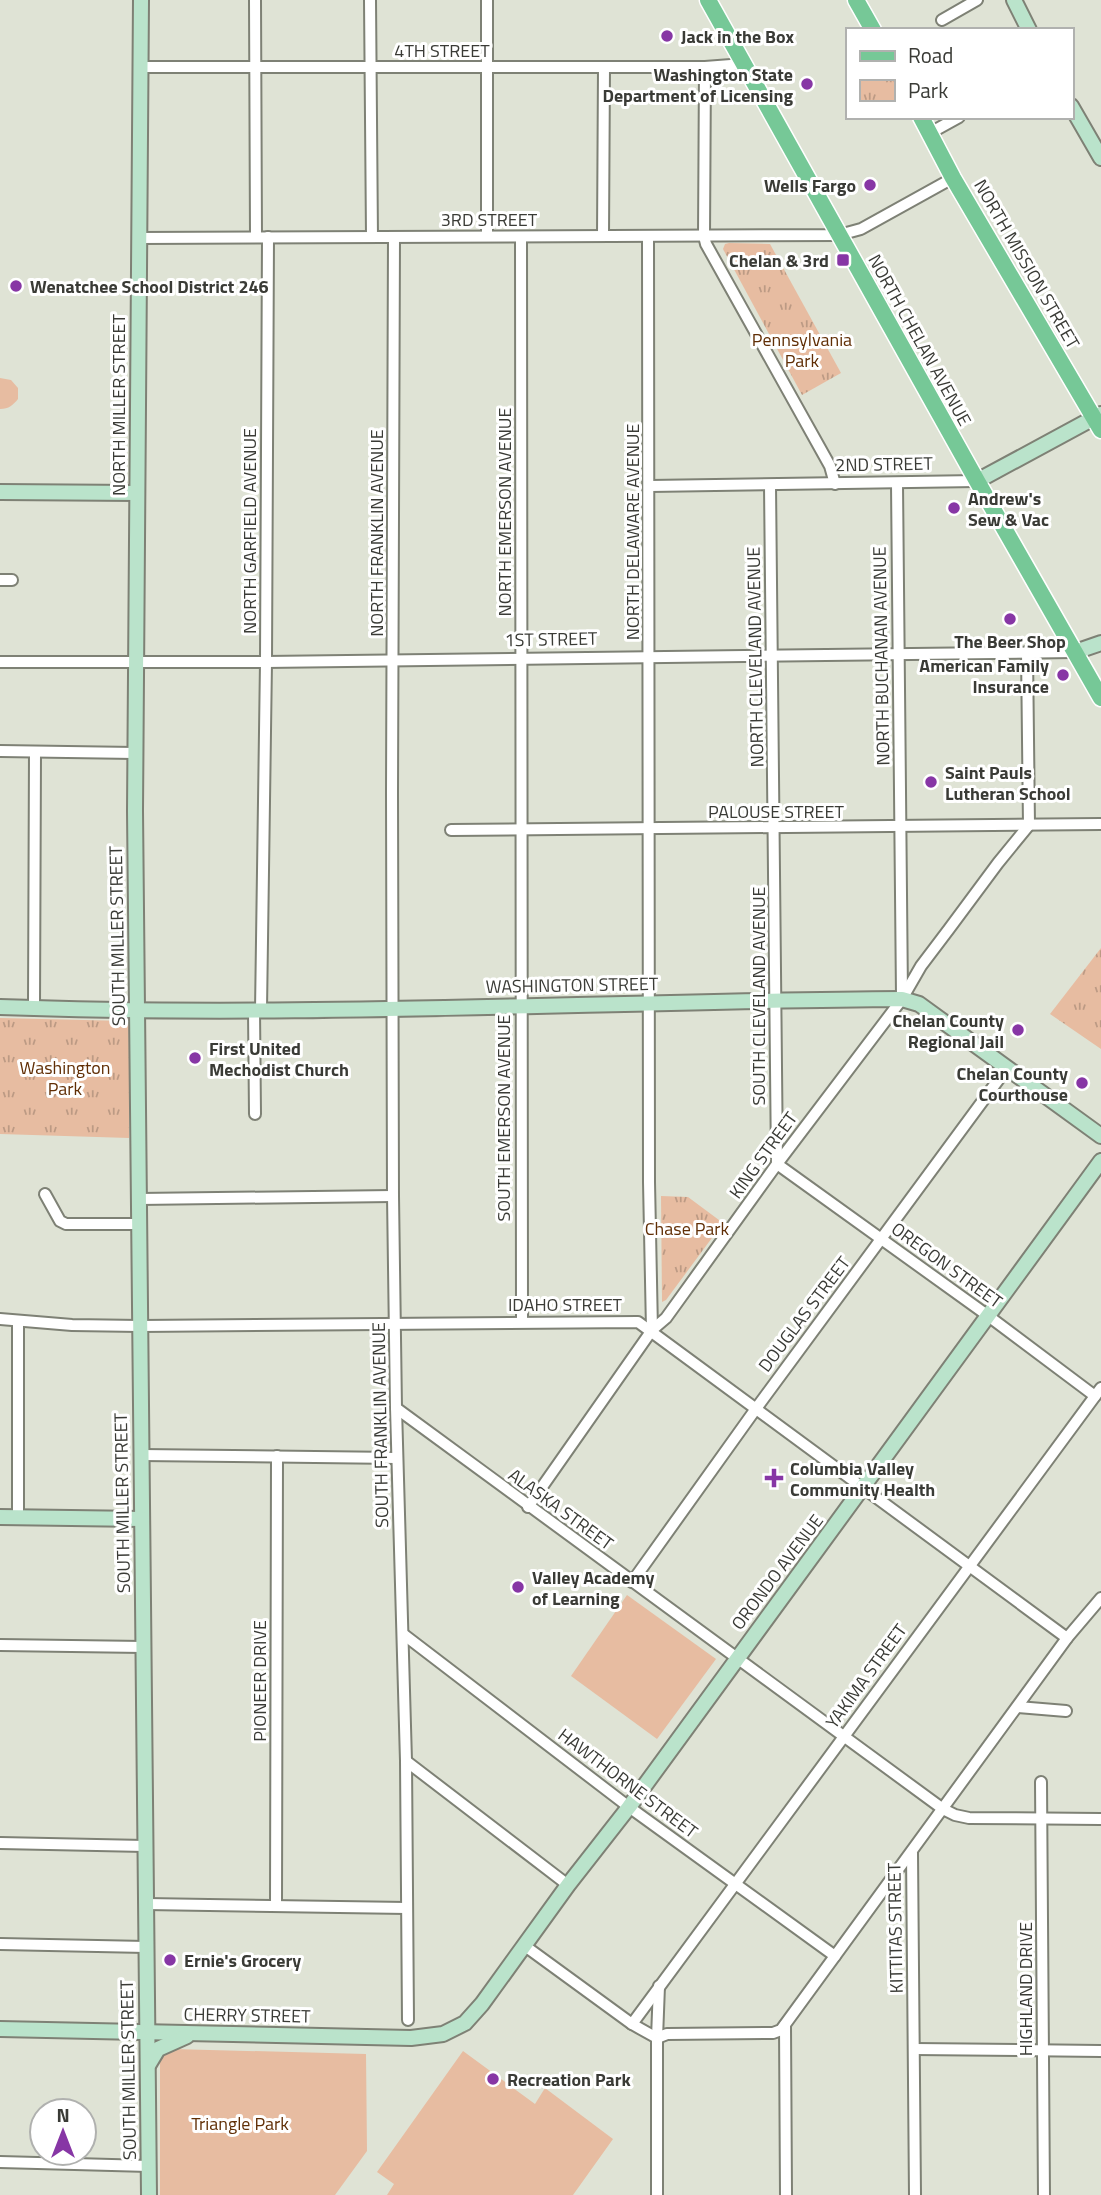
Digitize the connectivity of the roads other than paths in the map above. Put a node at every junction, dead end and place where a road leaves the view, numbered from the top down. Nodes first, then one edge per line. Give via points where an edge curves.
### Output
1 (141, 0) edge
2 (256, 0) edge
3 (370, 0) edge
4 (487, 0) edge
5 (708, 0) edge
6 (856, 0) edge
7 (977, 0) edge
8 (1014, 0) edge
9 (942, 20) dead end
10 (872, 28) edge
11 (1029, 28) edge
12 (744, 64) junction
13 (141, 67) junction
14 (255, 67) junction
15 (371, 67) junction
16 (488, 67) junction
17 (604, 67) junction
18 (705, 67) junction
19 (1073, 109) edge
20 (922, 119) edge
21 (956, 119) edge
22 (930, 133) junction
23 (1101, 158) edge
24 (953, 177) junction
25 (839, 235) junction
26 (487, 236) junction
27 (603, 236) junction
28 (649, 236) junction
29 (704, 236) junction
30 (262, 237) junction
31 (372, 237) junction
32 (394, 237) junction
33 (521, 237) junction
34 (139, 238) junction
35 (1099, 421) edge
36 (977, 481) junction
37 (835, 484) junction
38 (897, 484) junction
39 (770, 485) junction
40 (650, 486) junction
41 (0, 492) edge
42 (137, 493) junction
43 (0, 580) edge
44 (12, 580) dead end
45 (1101, 643) edge
46 (1027, 652) junction
47 (1075, 652) junction
48 (772, 655) junction
49 (899, 655) junction
50 (650, 657) junction
51 (521, 659) junction
52 (393, 661) junction
53 (0, 662) edge
54 (266, 662) junction
55 (136, 663) junction
56 (1101, 698) edge
57 (0, 751) edge
58 (35, 752) junction
59 (135, 753) junction
60 (135, 811) joint
61 (1101, 824) edge
62 (1029, 825) junction
63 (901, 827) junction
64 (775, 828) junction
65 (649, 829) junction
66 (392, 830) joint
67 (451, 830) dead end
68 (521, 830) junction
69 (902, 999) junction
70 (776, 1000) junction
71 (649, 1002) junction
72 (520, 1006) junction
73 (0, 1007) edge
74 (34, 1008) junction
75 (392, 1008) junction
76 (257, 1010) junction
77 (137, 1011) junction
78 (1007, 1068) junction
79 (255, 1114) dead end
80 (1101, 1136) edge
81 (1101, 1161) edge
82 (777, 1164) junction
83 (45, 1194) dead end
84 (393, 1196) junction
85 (139, 1199) junction
86 (139, 1224) junction
87 (881, 1239) junction
88 (987, 1315) junction
89 (0, 1319) edge
90 (18, 1321) junction
91 (522, 1322) junction
92 (395, 1324) junction
93 (140, 1326) junction
94 (652, 1330) junction
95 (1098, 1392) edge
96 (396, 1408) junction
97 (755, 1410) junction
98 (141, 1455) junction
99 (277, 1456) junction
100 (397, 1458) junction
101 (863, 1488) junction
102 (528, 1507) junction
103 (0, 1517) edge
104 (18, 1517) junction
105 (142, 1519) junction
106 (969, 1566) junction
107 (632, 1582) junction
108 (1101, 1598) edge
109 (403, 1634) junction
110 (1068, 1638) junction
111 (0, 1644) edge
112 (143, 1647) junction
113 (736, 1658) junction
114 (1018, 1707) junction
115 (1066, 1711) dead end
116 (843, 1736) junction
117 (406, 1762) junction
118 (1041, 1782) dead end
119 (629, 1807) junction
120 (943, 1809) junction
121 (1041, 1818) junction
122 (1101, 1819) edge
123 (0, 1843) edge
124 (145, 1846) junction
125 (912, 1853) junction
126 (735, 1883) junction
127 (568, 1885) junction
128 (146, 1903) junction
129 (276, 1906) junction
130 (407, 1908) junction
131 (0, 1944) edge
132 (526, 1946) junction
133 (146, 1947) junction
134 (835, 1956) junction
135 (659, 1986) junction
136 (482, 2004) joint
137 (408, 2020) dead end
138 (632, 2024) junction
139 (785, 2025) junction
140 (0, 2029) edge
141 (147, 2033) junction
142 (195, 2034) junction
143 (657, 2038) junction
144 (915, 2049) junction
145 (1043, 2050) junction
146 (1101, 2051) edge
147 (148, 2069) junction
148 (0, 2162) edge
149 (149, 2166) junction
150 (149, 2195) edge
151 (657, 2195) edge
152 (786, 2195) edge
153 (915, 2195) edge
154 (1044, 2195) edge

1 - 13 main road, NORTH MILLER STREET
2 - 14 street, NORTH GARFIELD AVENUE
3 - 15 street
4 - 16 street
5 - 12 main road, NORTH CHELAN AVENUE
6 - 10 main road
7 - 9 street
8 - 11 main road
12 - 18 street, 4TH STREET
12 - 25 main road, NORTH CHELAN AVENUE
13 - 14 street, 4TH STREET
13 - 34 main road, NORTH MILLER STREET
14 - 15 street, 4TH STREET
14 - 30 street, NORTH GARFIELD AVENUE
15 - 16 street, 4TH STREET
15 - 31 street
16 - 17 street, 4TH STREET
16 - 26 street
17 - 18 street, 4TH STREET
17 - 27 street
18 - 29 street
19 - 23 main road
20 - 22 main road, NORTH MISSION STREET
21 - 22 street
22 - 24 main road, NORTH MISSION STREET
24 - 25 street, 3RD STREET via 861,229
24 - 35 main road, NORTH MISSION STREET
25 - 29 street, 3RD STREET
25 - 36 main road, NORTH CHELAN AVENUE
26 - 32 street, 3RD STREET
26 - 33 street, 3RD STREET
27 - 28 street, 3RD STREET
27 - 33 street, 3RD STREET
28 - 29 street, 3RD STREET
28 - 40 street, NORTH DELAWARE AVENUE
29 - 37 street via 831,466
30 - 31 street, 3RD STREET
30 - 34 street, 3RD STREET
30 - 54 street, NORTH GARFIELD AVENUE
31 - 32 street, 3RD STREET
32 - 52 street, NORTH FRANKLIN AVENUE
33 - 51 street, NORTH EMERSON AVENUE
34 - 42 main road, NORTH MILLER STREET
35 - 36 main road, 2ND STREET
36 - 38 street, 2ND STREET
36 - 47 main road, NORTH CHELAN AVENUE
37 - 38 street, 2ND STREET
37 - 39 street, 2ND STREET
38 - 49 street, NORTH BUCHANAN AVENUE
39 - 40 street, 2ND STREET
39 - 48 street, NORTH CLEVELAND AVENUE
40 - 50 street, NORTH DELAWARE AVENUE
41 - 42 main road
42 - 55 main road, NORTH MILLER STREET
43 - 44 street
45 - 47 main road, 1ST STREET
46 - 47 street, 1ST STREET
46 - 49 street, 1ST STREET
46 - 62 street
47 - 56 main road, NORTH CHELAN AVENUE
48 - 49 street, 1ST STREET
48 - 50 street, 1ST STREET
48 - 64 street, NORTH CLEVELAND AVENUE
49 - 63 street, NORTH BUCHANAN AVENUE
50 - 51 street, 1ST STREET
50 - 65 street, NORTH DELAWARE AVENUE
51 - 52 street, 1ST STREET
51 - 68 street, NORTH EMERSON AVENUE
52 - 54 street, 1ST STREET
52 - 66 street, NORTH FRANKLIN AVENUE
53 - 55 street, 1ST STREET
54 - 55 street, 1ST STREET
54 - 76 street, NORTH GARFIELD AVENUE
55 - 59 main road, NORTH MILLER STREET
57 - 58 street
58 - 59 street
58 - 74 street
59 - 60 main road, NORTH MILLER STREET
60 - 77 main road, SOUTH MILLER STREET
61 - 62 street, PALOUSE STREET
62 - 63 street, PALOUSE STREET
62 - 69 street, KING STREET via 921,966
63 - 64 street, PALOUSE STREET
63 - 69 street, NORTH BUCHANAN AVENUE
64 - 65 street, PALOUSE STREET
64 - 70 street, SOUTH CLEVELAND AVENUE
65 - 68 street, PALOUSE STREET
65 - 71 street, NORTH DELAWARE AVENUE
66 - 75 street, SOUTH FRANKLIN AVENUE
67 - 68 street, PALOUSE STREET
68 - 72 street, SOUTH EMERSON AVENUE
69 - 70 main road, WASHINGTON STREET
69 - 78 main road, WASHINGTON STREET via 919,1004
69 - 82 street, KING STREET
70 - 71 main road, WASHINGTON STREET
70 - 82 street, SOUTH CLEVELAND AVENUE
71 - 72 main road, WASHINGTON STREET
71 - 94 street, NORTH DELAWARE AVENUE
72 - 75 main road, WASHINGTON STREET
72 - 91 street, SOUTH EMERSON AVENUE
73 - 74 main road, WASHINGTON STREET
74 - 77 main road, WASHINGTON STREET
75 - 76 main road, WASHINGTON STREET
75 - 84 street, SOUTH FRANKLIN AVENUE
76 - 77 main road, WASHINGTON STREET
76 - 79 street, NORTH GARFIELD AVENUE
77 - 85 main road, SOUTH MILLER STREET
78 - 80 main road, WASHINGTON STREET
78 - 87 street, DOUGLAS STREET
81 - 88 main road, ORONDO AVENUE
82 - 87 street, OREGON STREET
82 - 94 street, KING STREET via 666,1318
83 - 86 street via 66,1224
84 - 85 street
84 - 92 street, SOUTH FRANKLIN AVENUE
85 - 86 main road, SOUTH MILLER STREET
86 - 93 main road, SOUTH MILLER STREET
87 - 88 street, OREGON STREET
87 - 97 street, DOUGLAS STREET
88 - 95 street, OREGON STREET
88 - 101 main road, ORONDO AVENUE
89 - 90 street, IDAHO STREET
90 - 93 street, IDAHO STREET
90 - 104 street
91 - 92 street, IDAHO STREET
91 - 94 street, IDAHO STREET via 638,1322
92 - 93 street, IDAHO STREET
92 - 96 street, SOUTH FRANKLIN AVENUE
93 - 98 main road, SOUTH MILLER STREET
94 - 97 street, IDAHO STREET
94 - 102 street, KING STREET
95 - 106 street, YAKIMA STREET
96 - 100 street, SOUTH FRANKLIN AVENUE
96 - 102 street, ALASKA STREET
97 - 101 street, IDAHO STREET
97 - 107 street, DOUGLAS STREET
98 - 99 street
98 - 105 main road, SOUTH MILLER STREET
99 - 100 street
99 - 129 street, PIONEER DRIVE
100 - 109 street, SOUTH FRANKLIN AVENUE
101 - 106 street, IDAHO STREET
101 - 113 main road, ORONDO AVENUE
102 - 107 street, ALASKA STREET
103 - 104 main road
104 - 105 main road
105 - 112 main road, SOUTH MILLER STREET
106 - 110 street, IDAHO STREET
106 - 116 street, YAKIMA STREET
107 - 113 street, ALASKA STREET
108 - 110 street, KITTITAS STREET
109 - 117 street, SOUTH FRANKLIN AVENUE
109 - 119 street, HAWTHORNE STREET
110 - 114 street, KITTITAS STREET
111 - 112 street
112 - 124 main road, SOUTH MILLER STREET
113 - 116 street, ALASKA STREET
113 - 119 main road, ORONDO AVENUE
114 - 115 street
114 - 120 street, KITTITAS STREET
116 - 120 street, ALASKA STREET
116 - 126 street, YAKIMA STREET
117 - 127 street
117 - 130 street, SOUTH FRANKLIN AVENUE
118 - 121 street, HIGHLAND DRIVE
119 - 126 street, HAWTHORNE STREET
119 - 127 main road, ORONDO AVENUE
120 - 121 street via 969,1818
120 - 125 street, KITTITAS STREET
121 - 122 street
121 - 145 street, HIGHLAND DRIVE
123 - 124 street
124 - 128 main road, SOUTH MILLER STREET
125 - 134 street
125 - 144 street, KITTITAS STREET
126 - 134 street, HAWTHORNE STREET
126 - 135 street, YAKIMA STREET
127 - 132 main road, ORONDO AVENUE
128 - 129 street
128 - 133 main road, SOUTH MILLER STREET
129 - 130 street
130 - 137 street, SOUTH FRANKLIN AVENUE
131 - 133 street
132 - 136 main road, ORONDO AVENUE
132 - 138 street
133 - 141 main road, SOUTH MILLER STREET
134 - 139 street
135 - 138 street, YAKIMA STREET
135 - 143 street
136 - 142 main road, CHERRY STREET via 465,2023 443,2034 411,2038
138 - 143 street
139 - 143 street via 773,2033 673,2033
139 - 152 street
140 - 141 main road, CHERRY STREET
141 - 142 main road, CHERRY STREET
141 - 147 main road, SOUTH MILLER STREET
142 - 147 main road via 158,2049
143 - 151 street
144 - 145 street
144 - 153 street, KITTITAS STREET
145 - 146 street
145 - 154 street, HIGHLAND DRIVE
147 - 149 main road, SOUTH MILLER STREET
148 - 149 street
149 - 150 main road, SOUTH MILLER STREET

